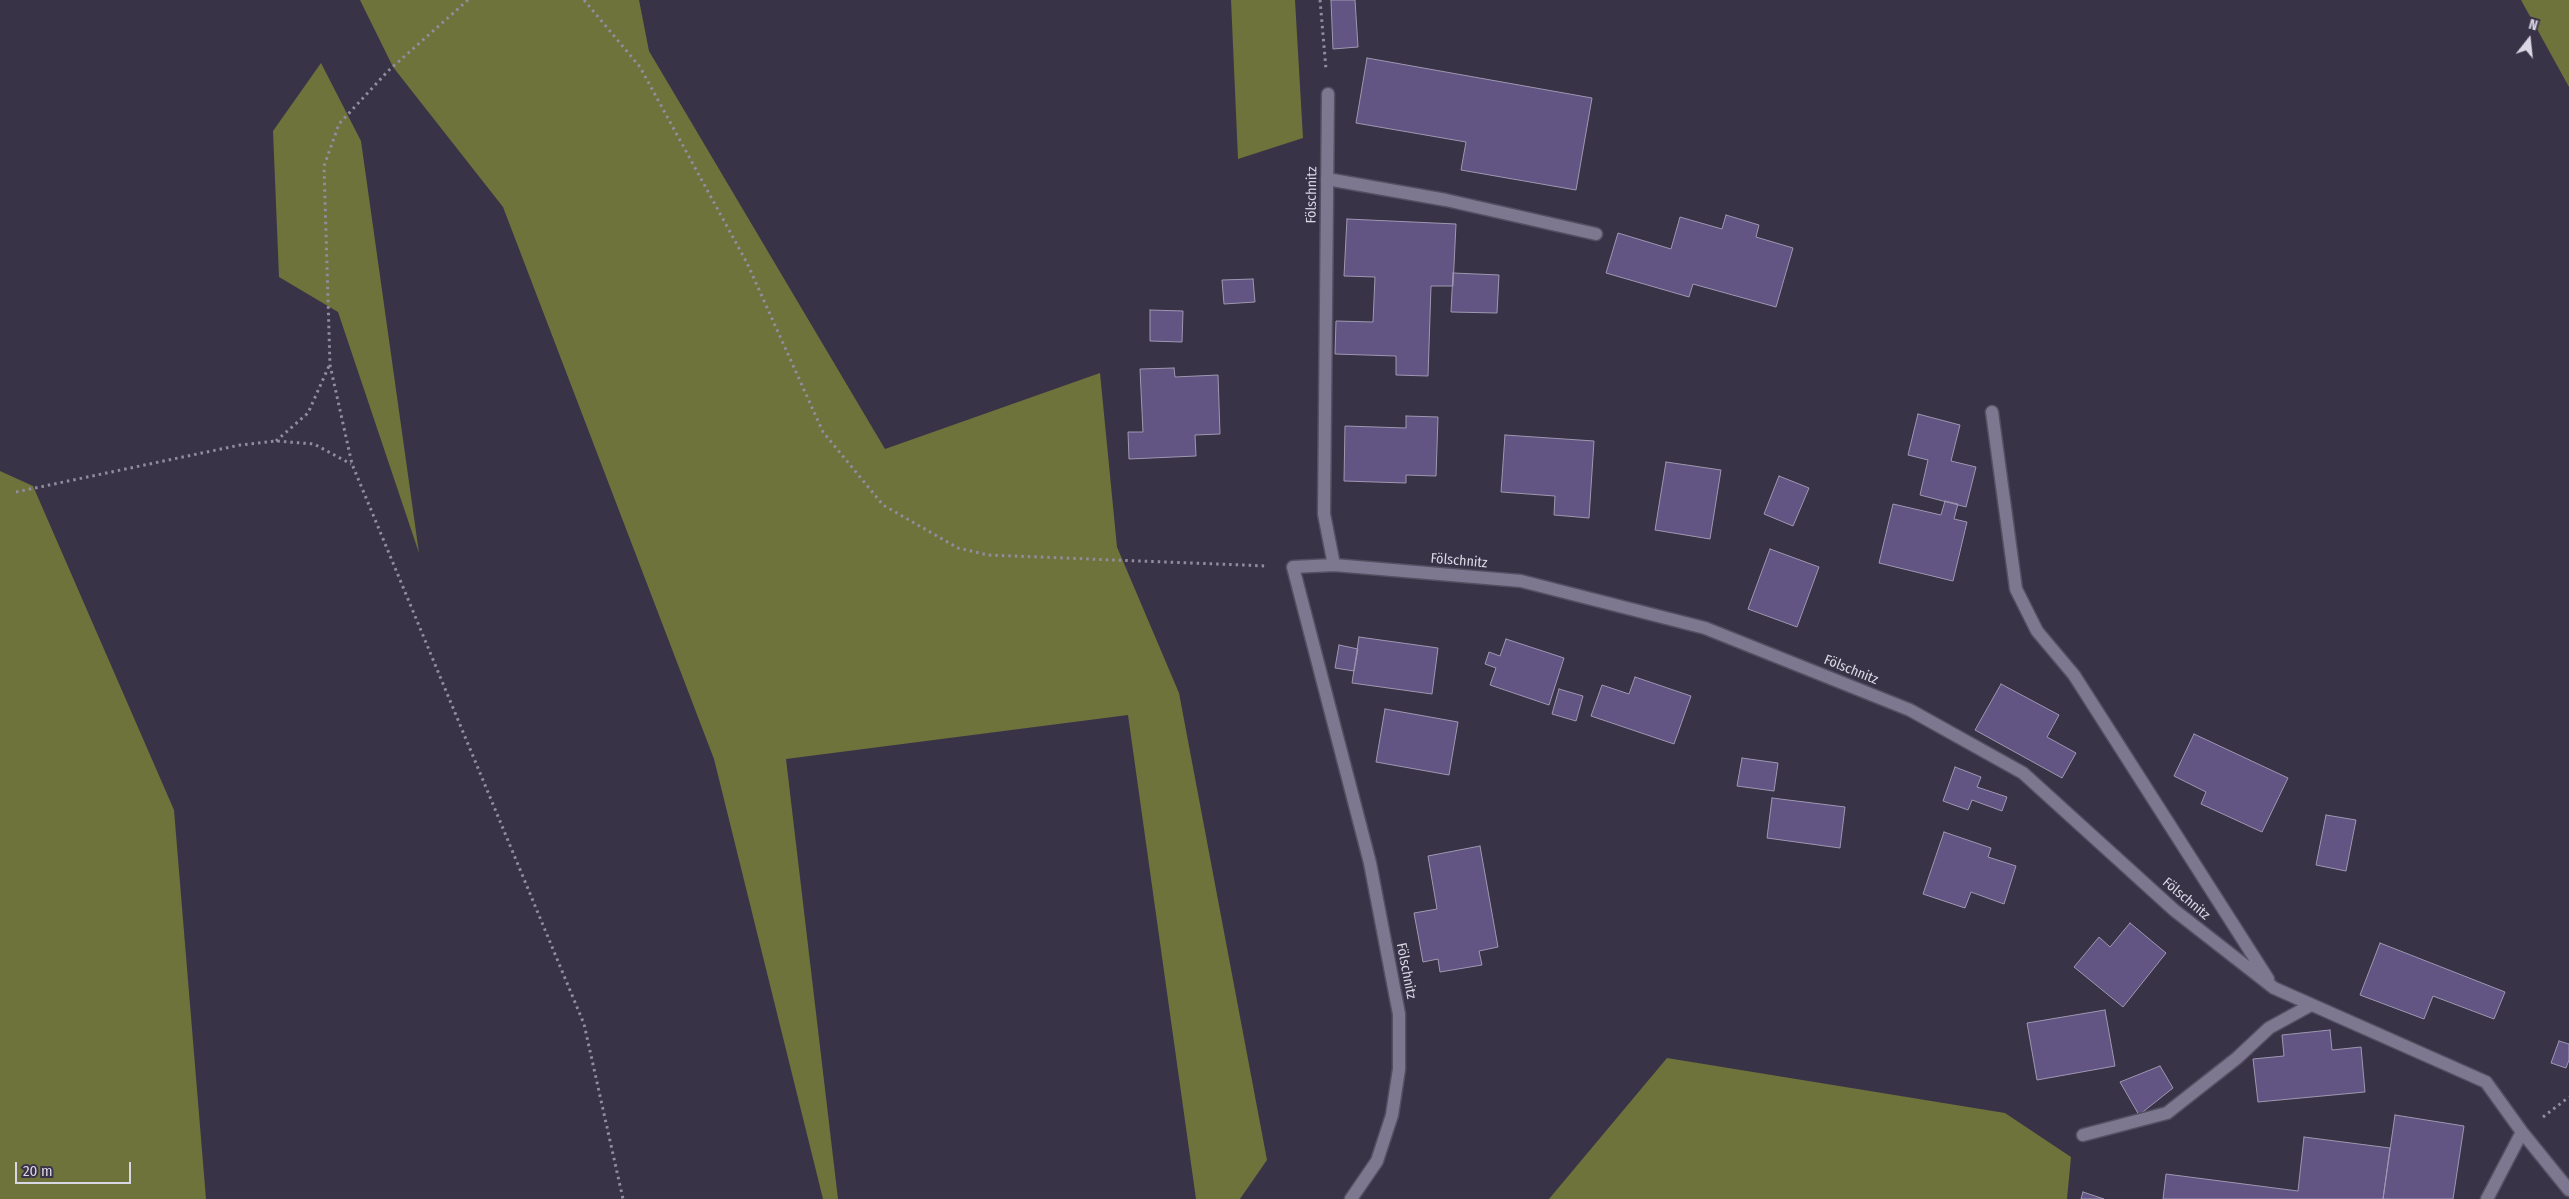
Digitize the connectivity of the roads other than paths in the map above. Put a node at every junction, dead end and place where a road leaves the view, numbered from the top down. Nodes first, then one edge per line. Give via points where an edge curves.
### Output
1 (1328, 94) road end
2 (1327, 178) junction
3 (1596, 234) dead end
4 (1992, 412) dead end
5 (1334, 565) junction
6 (2274, 988) junction
7 (2311, 1004) junction
8 (2522, 1132) junction
9 (2083, 1135) dead end
10 (2567, 1186) edge
11 (1351, 1199) edge
12 (2487, 1199) edge

1 - 2 street, Fölschnitz
2 - 3 street via 1446,200
2 - 5 street, Fölschnitz via 1324,514
4 - 6 street, Fölschnitz via 2016,589 2020,598 2037,631 2074,675
5 - 6 street, Fölschnitz via 1521,581 1541,586 1705,628 1910,710 2023,773 2174,910
5 - 11 street, Fölschnitz via 1293,566 1370,863 1398,1014 1398,1070 1392,1115 1377,1161
6 - 7 street, Fölschnitz
7 - 8 street, Fölschnitz via 2486,1082
7 - 9 street via 2269,1028 2238,1058 2167,1113
8 - 10 street, Fölschnitz
8 - 12 street

